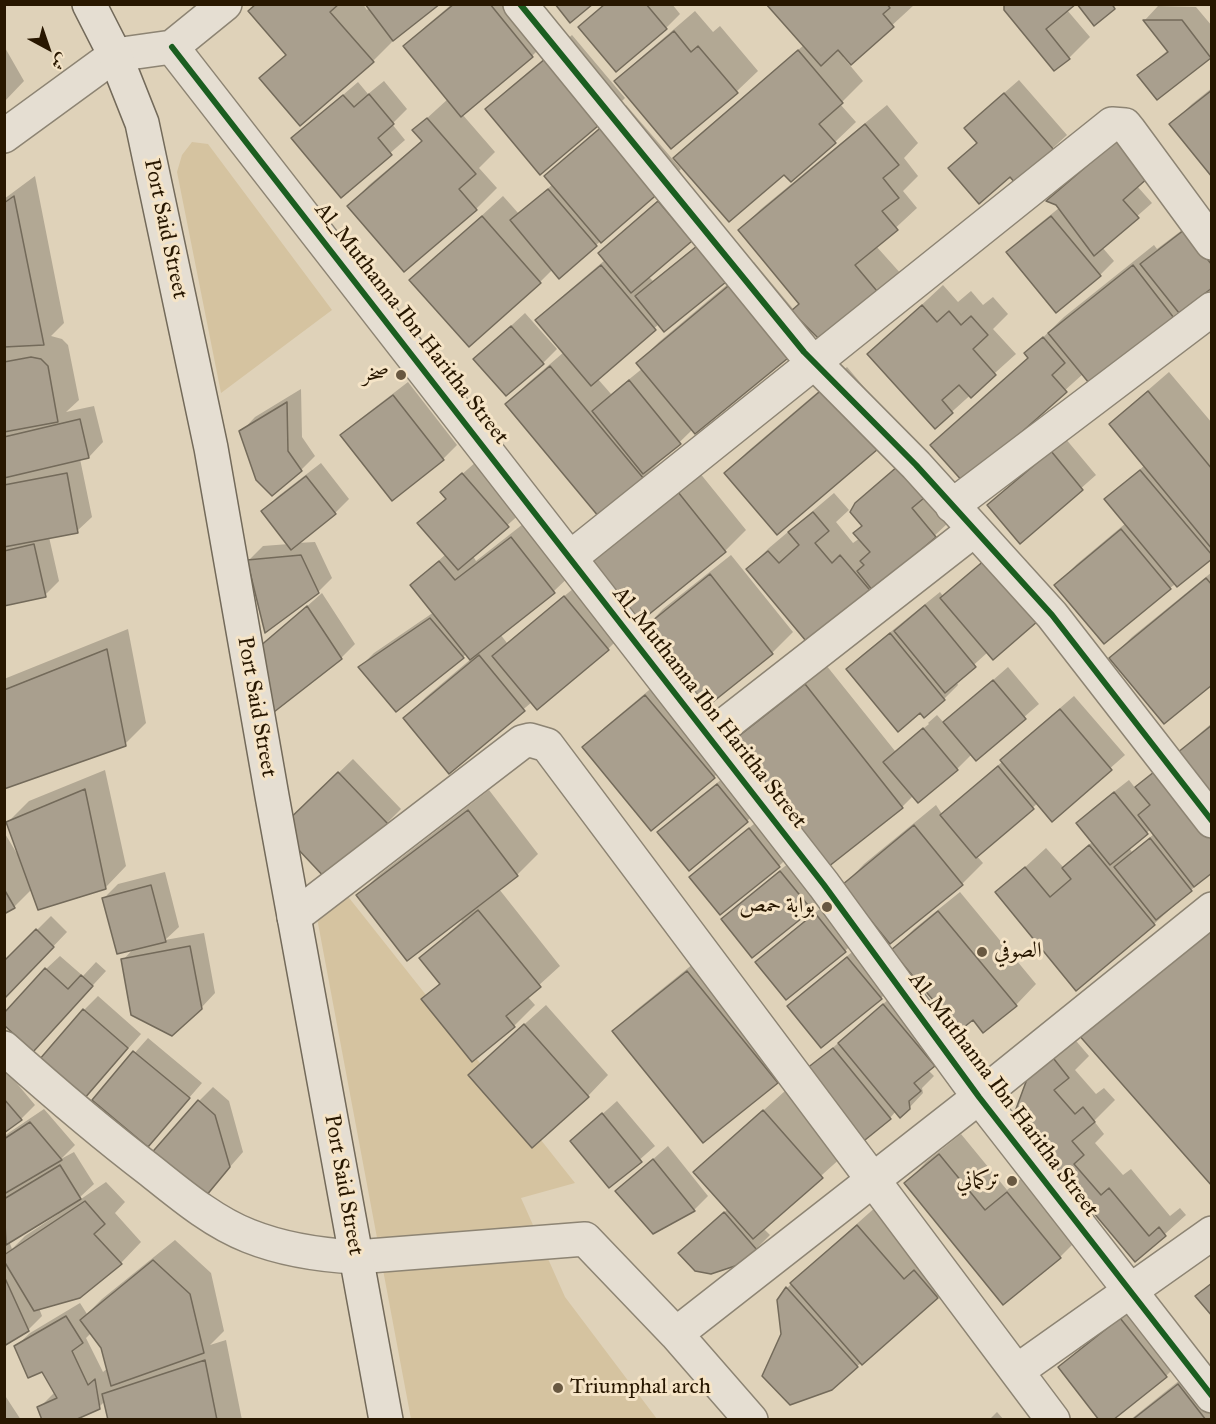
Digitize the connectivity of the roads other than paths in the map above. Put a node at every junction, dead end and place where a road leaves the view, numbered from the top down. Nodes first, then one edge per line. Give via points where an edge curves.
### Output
1 (89, 4) edge
2 (225, 4) edge
3 (520, 4) edge
4 (172, 46) junction
5 (115, 55) junction
6 (4, 136) edge
7 (1212, 243) edge
8 (1212, 309) edge
9 (815, 363) junction
10 (952, 506) junction
11 (974, 530) junction
12 (570, 558) junction
13 (709, 737) junction
14 (1212, 821) edge
15 (1212, 909) edge
16 (294, 917) junction
17 (4, 1047) edge
18 (980, 1097) junction
19 (874, 1179) junction
20 (1212, 1233) edge
21 (356, 1257) junction
22 (1130, 1291) junction
23 (676, 1334) junction
24 (1017, 1371) junction
25 (1212, 1396) edge
26 (386, 1419) edge
27 (751, 1419) edge
28 (1053, 1419) edge

1 - 5 street, Port Said Street
2 - 4 street
3 - 9 street
4 - 5 street
4 - 12 street, Al_Muthanna Ibn Haritha Street
5 - 6 street
5 - 16 street, Port Said Street via 142,123 209,436
7 - 9 street via 1125,125 1112,124
8 - 10 street
9 - 10 street
9 - 12 street
10 - 11 street
11 - 13 street
11 - 14 street via 1052,615
12 - 13 street, Al_Muthanna Ibn Haritha Street
13 - 18 street, Al_Muthanna Ibn Haritha Street
15 - 18 street
16 - 19 street via 522,742 531,740 547,745
16 - 21 street, Port Said Street
17 - 21 street via 113,1142 214,1218 248,1236 283,1247 319,1255
18 - 19 street
18 - 22 street, Al_Muthanna Ibn Haritha Street
19 - 23 street
19 - 24 street
20 - 22 street
21 - 23 street via 585,1239
21 - 26 street, Port Said Street
22 - 24 street
22 - 25 street, Al_Muthanna Ibn Haritha Street
23 - 27 street
24 - 28 street

